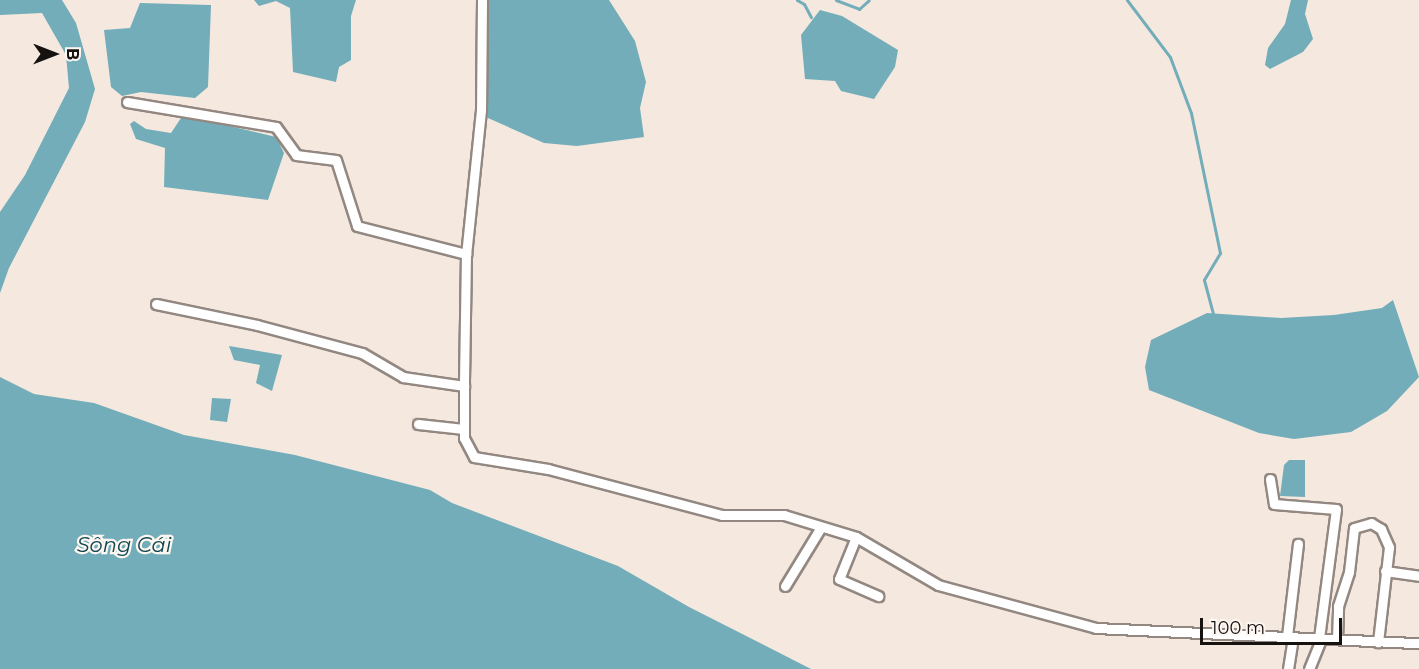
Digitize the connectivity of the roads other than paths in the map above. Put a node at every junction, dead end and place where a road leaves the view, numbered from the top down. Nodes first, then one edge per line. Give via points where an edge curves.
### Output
1 (482, 0) edge
2 (127, 102) dead end
3 (466, 254) junction
4 (156, 304) dead end
5 (464, 386) junction
6 (418, 424) dead end
7 (464, 429) junction
8 (1270, 479) dead end
9 (821, 527) junction
10 (856, 537) junction
11 (1298, 544) dead end
12 (1385, 571) junction
13 (1419, 576) edge
14 (785, 586) dead end
15 (878, 596) dead end
16 (1290, 637) junction
17 (1320, 639) junction
18 (1337, 639) junction
19 (1378, 642) junction
20 (1419, 643) edge
21 (1288, 669) edge
22 (1309, 669) edge

1 - 3 street via 481,110
2 - 3 street via 276,127 296,155 336,160 357,226
3 - 5 street
4 - 5 street via 362,353 403,376
5 - 7 street
6 - 7 street
7 - 9 street via 466,449 474,457 558,471 722,515 784,515
8 - 17 street via 1274,504 1336,509
9 - 10 street
9 - 14 street
10 - 15 street via 839,579
10 - 16 street via 938,585 1067,623 1096,628
11 - 16 street
12 - 13 street
12 - 18 street via 1389,547 1381,529 1371,523 1359,524 1354,528 1349,572 1341,592
12 - 19 street
16 - 17 street
16 - 21 street
17 - 18 street
17 - 22 street
18 - 19 street
19 - 20 street

